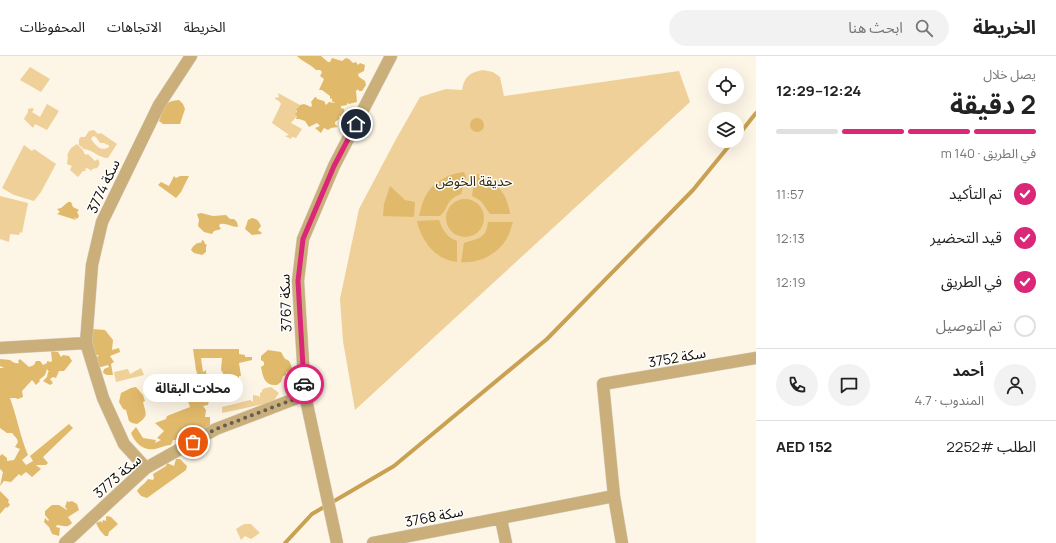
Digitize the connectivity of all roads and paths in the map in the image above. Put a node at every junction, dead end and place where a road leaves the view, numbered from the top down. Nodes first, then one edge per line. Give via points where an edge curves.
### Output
1 (191, 56) edge
2 (391, 56) edge
3 (86, 343) junction
4 (0, 348) edge
5 (756, 358) edge
6 (305, 395) junction
7 (146, 468) junction
8 (614, 496) junction
9 (501, 519) junction
10 (65, 543) edge
11 (337, 543) edge
12 (373, 543) edge
13 (506, 543) edge
14 (622, 543) edge

1 - 3 street, سكة 3774 via 159,105 102,222 92,265
2 - 6 street, سكة 3767 via 334,166 303,239 298,281
3 - 4 street
3 - 7 street, سكة 3774 via 103,398 124,444
5 - 8 street, سكة 3752 via 603,384
6 - 7 street, سكة 3773 via 216,429
6 - 11 street, سكة 3767
7 - 10 street, سكة 3773
8 - 9 street, سكة 3768
8 - 14 street
9 - 12 street, سكة 3768
9 - 13 street

